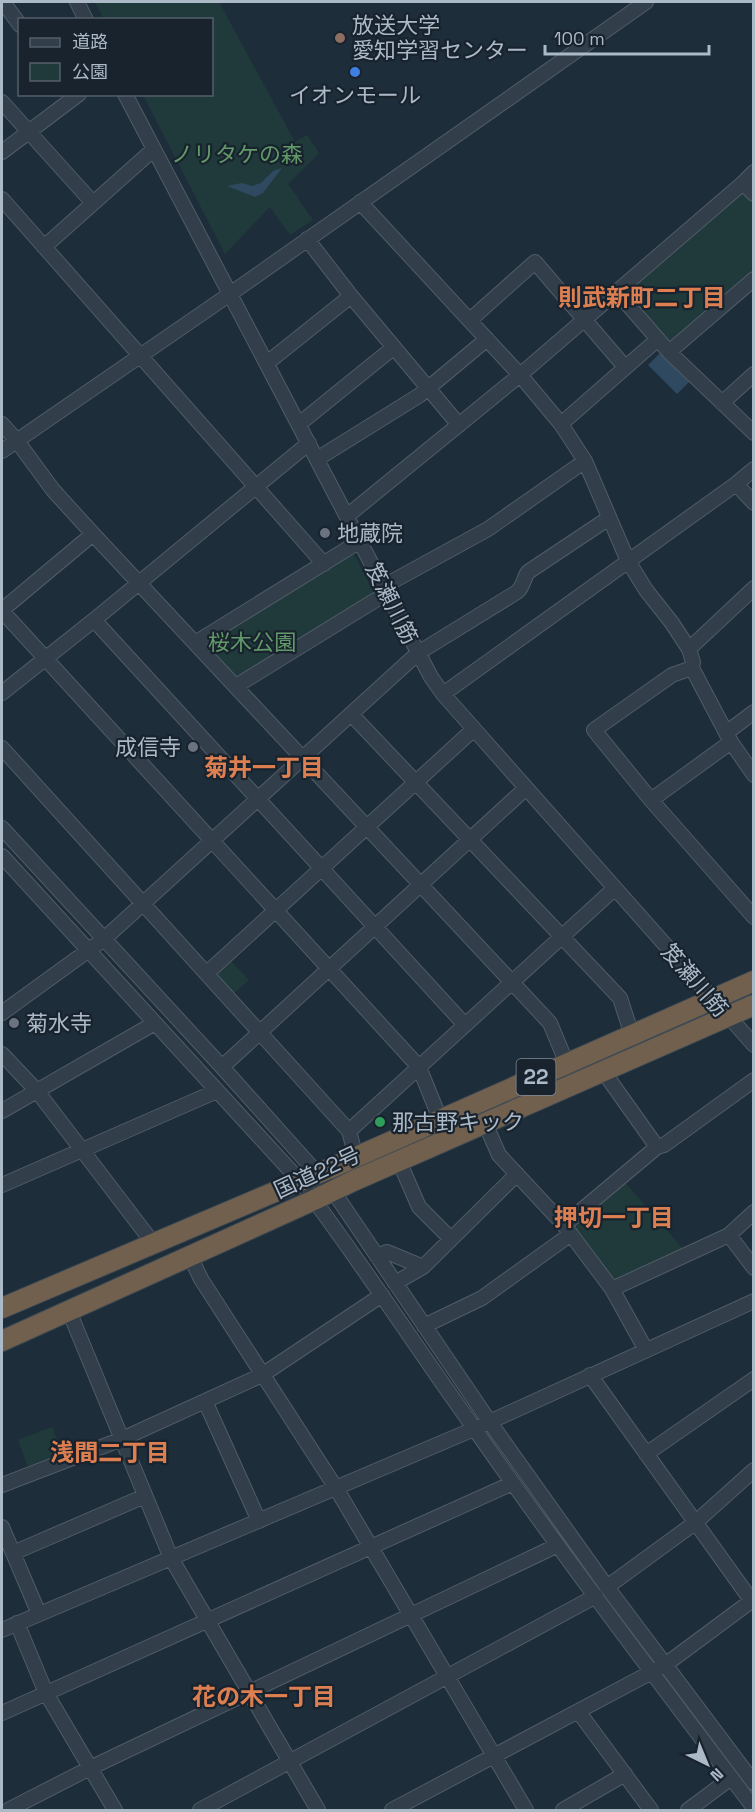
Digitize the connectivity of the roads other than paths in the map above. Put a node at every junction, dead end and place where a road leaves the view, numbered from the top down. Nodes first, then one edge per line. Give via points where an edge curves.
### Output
1 (3, 2) edge
2 (77, 2) edge
3 (639, 4) edge
4 (85, 18) edge
5 (18, 22) edge
6 (73, 96) edge
7 (126, 96) edge
8 (2, 102) edge
9 (28, 132) junction
10 (154, 149) junction
11 (2, 152) edge
12 (753, 172) edge
13 (743, 183) junction
14 (753, 194) edge
15 (360, 202) junction
16 (93, 203) junction
17 (3, 205) edge
18 (307, 239) junction
19 (44, 247) junction
20 (753, 279) edge
21 (616, 291) junction
22 (230, 294) junction
23 (351, 296) junction
24 (584, 319) junction
25 (470, 320) junction
26 (487, 339) junction
27 (658, 339) junction
28 (393, 348) junction
29 (669, 352) junction
30 (140, 356) junction
31 (267, 363) junction
32 (625, 367) junction
33 (753, 374) edge
34 (520, 375) junction
35 (427, 389) junction
36 (722, 403) junction
37 (2, 424) edge
38 (299, 424) junction
39 (561, 424) junction
40 (459, 425) junction
41 (753, 433) edge
42 (17, 441) junction
43 (309, 443) junction
44 (2, 451) edge
45 (318, 459) junction
46 (585, 461) junction
47 (753, 469) edge
48 (736, 484) junction
49 (257, 486) junction
50 (753, 503) edge
51 (347, 516) junction
52 (609, 518) junction
53 (93, 534) junction
54 (360, 541) junction
55 (628, 561) junction
56 (324, 564) junction
57 (140, 582) junction
58 (753, 588) edge
59 (385, 590) junction
60 (2, 611) edge
61 (94, 620) junction
62 (195, 643) junction
63 (689, 649) junction
64 (418, 653) junction
65 (46, 659) junction
66 (693, 668) junction
67 (236, 686) junction
68 (2, 693) edge
69 (443, 694) junction
70 (753, 712) edge
71 (351, 714) junction
72 (474, 729) junction
73 (728, 737) junction
74 (2, 748) edge
75 (303, 758) junction
76 (753, 775) edge
77 (416, 782) junction
78 (526, 788) junction
79 (258, 799) junction
80 (651, 800) junction
81 (367, 827) junction
82 (2, 828) edge
83 (470, 839) junction
84 (213, 840) junction
85 (2, 856) edge
86 (322, 868) junction
87 (421, 884) junction
88 (614, 889) junction
89 (143, 903) junction
90 (276, 910) junction
91 (753, 917) edge
92 (375, 927) junction
93 (562, 937) junction
94 (104, 939) junction
95 (89, 951) junction
96 (329, 968) junction
97 (207, 973) junction
98 (753, 981) edge
99 (512, 982) junction
100 (712, 1000) junction
101 (753, 1005) edge
102 (2, 1013) edge
103 (726, 1016) junction
104 (155, 1023) junction
105 (465, 1025) junction
106 (260, 1032) junction
107 (632, 1035) junction
108 (753, 1045) edge
109 (2, 1054) edge
110 (567, 1064) junction
111 (222, 1067) junction
112 (419, 1067) junction
113 (603, 1071) junction
114 (753, 1080) edge
115 (37, 1091) junction
116 (217, 1091) junction
117 (2, 1111) edge
118 (440, 1119) junction
119 (485, 1123) junction
120 (349, 1131) junction
121 (657, 1147) junction
122 (82, 1150) junction
123 (356, 1157) junction
124 (399, 1161) junction
125 (318, 1173) junction
126 (517, 1174) junction
127 (299, 1180) junction
128 (2, 1185) edge
129 (333, 1191) junction
130 (314, 1200) junction
131 (753, 1212) edge
132 (568, 1230) junction
133 (729, 1235) junction
134 (451, 1239) junction
135 (153, 1243) junction
136 (377, 1256) junction
137 (190, 1257) junction
138 (423, 1267) junction
139 (753, 1268) edge
140 (395, 1283) junction
141 (612, 1288) junction
142 (382, 1295) junction
143 (753, 1301) edge
144 (2, 1308) edge
145 (69, 1311) junction
146 (424, 1326) junction
147 (2, 1341) edge
148 (646, 1350) junction
149 (262, 1375) junction
150 (590, 1375) junction
151 (753, 1380) edge
152 (205, 1401) junction
153 (489, 1421) junction
154 (474, 1429) junction
155 (122, 1439) junction
156 (646, 1454) junction
157 (753, 1470) edge
158 (513, 1483) junction
159 (2, 1485) edge
160 (336, 1488) junction
161 (145, 1496) junction
162 (259, 1521) junction
163 (696, 1522) junction
164 (2, 1527) edge
165 (558, 1545) junction
166 (371, 1546) junction
167 (13, 1553) junction
168 (171, 1558) junction
169 (601, 1591) junction
170 (751, 1604) edge
171 (39, 1614) junction
172 (411, 1615) junction
173 (208, 1620) junction
174 (17, 1623) junction
175 (2, 1630) edge
176 (665, 1665) junction
177 (652, 1672) junction
178 (447, 1676) junction
179 (250, 1692) junction
180 (46, 1693) junction
181 (578, 1711) junction
182 (2, 1713) edge
183 (494, 1756) junction
184 (290, 1762) junction
185 (749, 1767) edge
186 (90, 1768) junction
187 (625, 1774) junction
188 (731, 1778) junction
189 (753, 1783) edge
190 (753, 1808) edge
191 (9, 1810) edge
192 (115, 1810) edge
193 (200, 1810) edge
194 (318, 1810) edge
195 (392, 1810) edge
196 (526, 1810) edge
197 (563, 1810) edge
198 (651, 1810) edge
199 (688, 1810) edge

1 - 5 street
2 - 4 street
3 - 15 street
6 - 9 street
7 - 10 street, 笈瀬川筋
8 - 9 street
9 - 11 street
9 - 16 street
10 - 16 street
10 - 22 street, 笈瀬川筋
12 - 13 street
13 - 14 street
13 - 21 street
15 - 18 street
15 - 25 street
16 - 19 street
17 - 19 street
18 - 22 street
18 - 23 street
19 - 30 street
20 - 29 street
21 - 24 street
21 - 27 street
22 - 30 street
22 - 31 street, 笈瀬川筋
23 - 28 street
23 - 31 street
24 - 25 street via 535,262
24 - 32 street
24 - 34 street
25 - 26 street
26 - 34 street
26 - 35 street
27 - 29 street
27 - 32 street
28 - 35 street
28 - 38 street
29 - 36 street
30 - 42 street
30 - 49 street
31 - 38 street, 笈瀬川筋
32 - 39 street
33 - 36 street
34 - 39 street
34 - 40 street
35 - 40 street
35 - 45 street
36 - 41 street
37 - 42 street
38 - 43 street, 笈瀬川筋
39 - 46 street
40 - 51 street
42 - 44 street
42 - 53 street via 53,490
43 - 45 street, 笈瀬川筋
43 - 49 street
45 - 51 street, 笈瀬川筋
46 - 52 street
46 - 59 street via 488,529
47 - 48 street
48 - 50 street
48 - 55 street
49 - 56 street
49 - 57 street
51 - 54 street, 笈瀬川筋
52 - 55 street
52 - 64 street via 528,572 517,592
53 - 57 street
53 - 60 street
54 - 56 street
54 - 59 street, 笈瀬川筋
55 - 63 street
55 - 69 street
56 - 62 street
57 - 61 street
57 - 62 street
58 - 63 street
59 - 64 street, 笈瀬川筋
59 - 67 street
60 - 65 street
61 - 65 street
61 - 79 street
62 - 67 street
63 - 66 street
64 - 69 street, 笈瀬川筋
64 - 71 street
65 - 68 street
65 - 84 street
66 - 73 street
66 - 80 street via 672,675 594,730
67 - 75 street
69 - 72 street, 笈瀬川筋
70 - 73 street
71 - 75 street
71 - 77 street
72 - 77 street
72 - 78 street, 笈瀬川筋
73 - 76 street
73 - 80 street
74 - 89 street
75 - 79 street
75 - 81 street
77 - 81 street
77 - 83 street
78 - 83 street
78 - 88 street, 笈瀬川筋
79 - 84 street
79 - 86 street
80 - 91 street
81 - 86 street
81 - 87 street
82 - 94 street
83 - 87 street
83 - 93 street
84 - 89 street
84 - 90 street
85 - 95 street
86 - 90 street
86 - 92 street
87 - 92 street
87 - 99 street
88 - 93 street
88 - 100 street, 笈瀬川筋
89 - 94 street
89 - 97 street
90 - 96 street
90 - 97 street
92 - 96 street
92 - 105 street
93 - 99 street
93 - 107 street via 620,998
94 - 95 street
94 - 111 street
95 - 102 street
95 - 104 street
96 - 106 street
96 - 112 street
97 - 106 street
98 - 100 highway, 国道22号 / 22
99 - 105 street
99 - 110 street via 550,1023
100 - 103 street, 笈瀬川筋
100 - 107 highway, 国道22号 / 22
101 - 103 highway, 国道22号 / 22
103 - 108 street, 笈瀬川筋
103 - 113 highway, 国道22号 / 22
104 - 115 street
104 - 116 street
105 - 112 street
106 - 111 street
106 - 120 street
107 - 110 highway, 国道22号 / 22
109 - 115 street
110 - 118 highway, 国道22号 / 22
111 - 125 street
112 - 118 street
112 - 120 street
113 - 119 highway, 国道22号 / 22
113 - 121 street
114 - 121 street
115 - 117 street
115 - 122 street
116 - 122 street
116 - 127 street
118 - 123 highway, 国道22号 / 22
119 - 124 highway, 国道22号 / 22
119 - 126 street via 500,1155
120 - 123 street
121 - 132 street
122 - 128 street
122 - 135 street
123 - 125 highway, 国道22号 / 22
124 - 129 highway, 国道22号 / 22
124 - 134 street via 419,1207
125 - 127 highway, 国道22号 / 22
125 - 129 street
126 - 132 street
126 - 134 street
127 - 130 street
127 - 135 highway, 国道22号 / 22
129 - 130 highway, 国道22号 / 22
129 - 136 street
130 - 137 highway, 国道22号 / 22
130 - 142 street
131 - 133 street
132 - 141 street
132 - 146 street via 482,1298
133 - 139 street
133 - 141 street
134 - 138 street
135 - 144 highway, 国道22号 / 22
136 - 138 street via 387,1252
136 - 140 street
137 - 145 highway, 国道22号 / 22
137 - 149 street
138 - 140 street
140 - 146 street
141 - 148 street
142 - 149 street
142 - 154 street
143 - 148 street
145 - 147 highway, 国道22号 / 22
145 - 155 street
146 - 153 street
148 - 150 street
149 - 152 street
149 - 160 street
150 - 153 street
150 - 156 street
151 - 156 street
152 - 155 street
152 - 162 street
153 - 154 street
153 - 169 street
154 - 158 street
154 - 160 street
155 - 159 street
155 - 161 street
156 - 163 street
157 - 163 street
158 - 165 street
158 - 166 street
160 - 162 street
160 - 166 street
161 - 167 street
161 - 168 street
162 - 168 street
163 - 169 street
163 - 170 street
164 - 167 street
165 - 169 street
165 - 172 street
166 - 172 street
166 - 173 street
167 - 171 street
168 - 171 street
168 - 173 street
169 - 176 street
169 - 177 street
169 - 178 street
170 - 176 street
171 - 174 street
172 - 178 street
172 - 179 street
173 - 179 street
173 - 180 street
174 - 175 street
174 - 180 street
176 - 177 street
176 - 185 street
177 - 181 street
177 - 188 street
178 - 183 street
178 - 184 street
179 - 184 street
179 - 186 street
180 - 182 street
180 - 186 street
181 - 183 street
181 - 187 street
183 - 195 street
183 - 196 street
184 - 193 street
184 - 194 street
185 - 189 street
186 - 191 street
186 - 192 street
187 - 197 street
187 - 198 street
188 - 190 street
188 - 199 street

